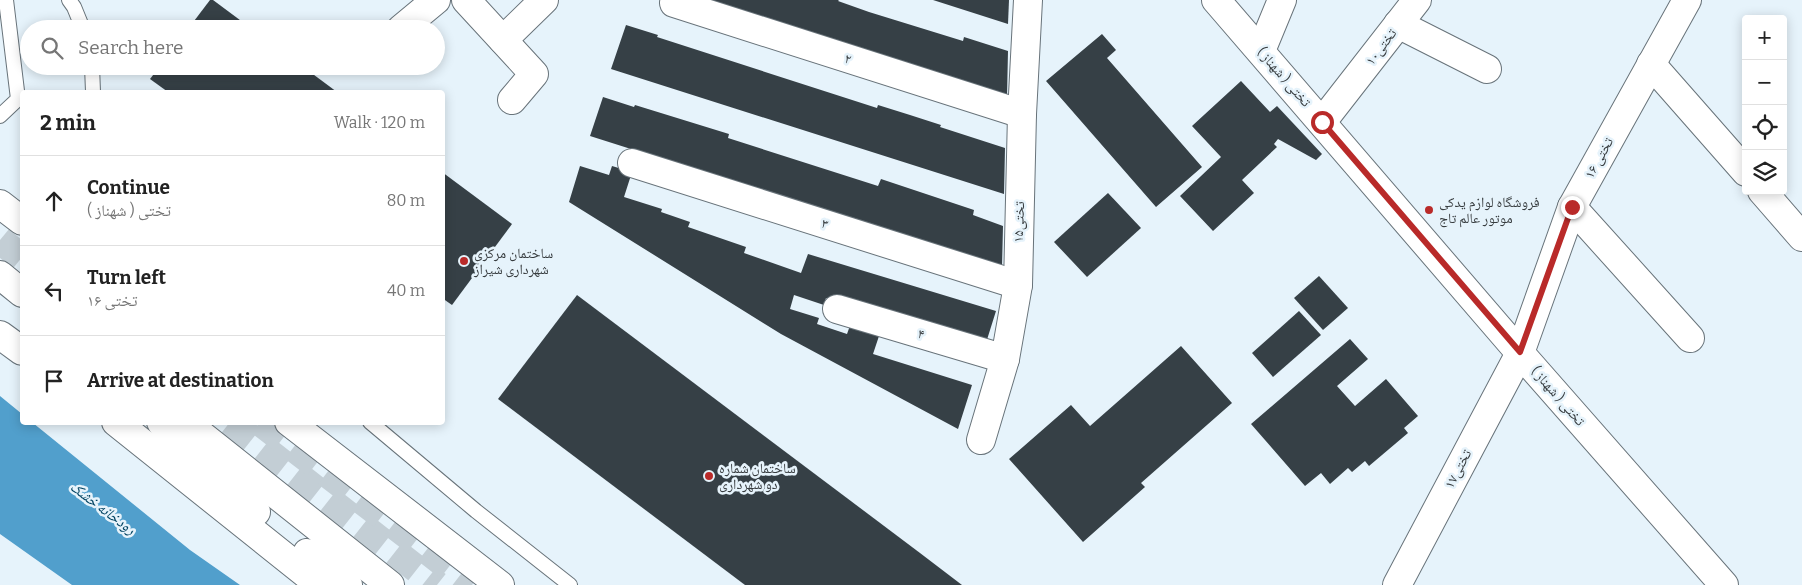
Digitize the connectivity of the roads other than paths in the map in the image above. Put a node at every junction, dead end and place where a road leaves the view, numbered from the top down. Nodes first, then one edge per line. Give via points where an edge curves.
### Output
1 (6, 0) edge
2 (69, 0) edge
3 (436, 0) edge
4 (466, 0) edge
5 (544, 0) edge
6 (1028, 0) edge
7 (1216, 0) edge
8 (1282, 0) edge
9 (1416, 0) edge
10 (1687, 0) edge
11 (674, 3) dead end
12 (79, 20) edge
13 (413, 20) edge
14 (1398, 24) junction
15 (503, 40) junction
16 (1260, 50) junction
17 (1652, 64) junction
18 (1487, 69) dead end
19 (92, 75) edge
20 (93, 90) edge
21 (512, 100) dead end
22 (1022, 114) junction
23 (0, 116) edge
24 (1322, 122) junction
25 (632, 163) dead end
26 (1742, 167) edge
27 (1765, 195) edge
28 (0, 204) edge
29 (1572, 207) junction
30 (20, 219) edge
31 (1802, 237) edge
32 (0, 275) edge
33 (1018, 286) junction
34 (20, 291) edge
35 (837, 309) dead end
36 (0, 336) edge
37 (1690, 338) dead end
38 (20, 350) edge
39 (1520, 352) junction
40 (1006, 359) junction
41 (120, 425) edge
42 (163, 425) edge
43 (189, 425) edge
44 (293, 425) edge
45 (374, 425) edge
46 (982, 440) dead end
47 (320, 585) edge
48 (348, 585) edge
49 (390, 585) edge
50 (500, 585) edge
51 (570, 585) edge
52 (1397, 585) edge
53 (1724, 585) edge

1 - 23 lane via 18,99
2 - 12 lane
3 - 13 street
4 - 15 street
5 - 15 street
6 - 22 street, تختی۱۵
7 - 16 street, تختی ( شهناز )
8 - 16 street
9 - 14 street, تختی۱۰
10 - 17 street, تختی ۱۶
11 - 22 street, ۲
14 - 18 street
14 - 24 street, تختی۱۰
15 - 21 street via 534,74
16 - 24 street, تختی ( شهناز )
17 - 26 street
17 - 29 street, تختی ۱۶
19 - 20 lane
22 - 33 street, تختی۱۵
24 - 39 street, تختی ( شهناز )
25 - 33 street, ۳
27 - 31 street
28 - 30 street
29 - 37 street
29 - 39 street, تختی ۱۶
32 - 34 street
33 - 40 street, تختی۱۵
35 - 40 street, ۴
36 - 38 street
39 - 52 street, تختی۱۷
39 - 53 street, تختی ( شهناز )
40 - 46 street, تختی۱۵
41 - 47 street
42 - 48 street via 250,507
43 - 49 street
44 - 50 street
45 - 51 lane

